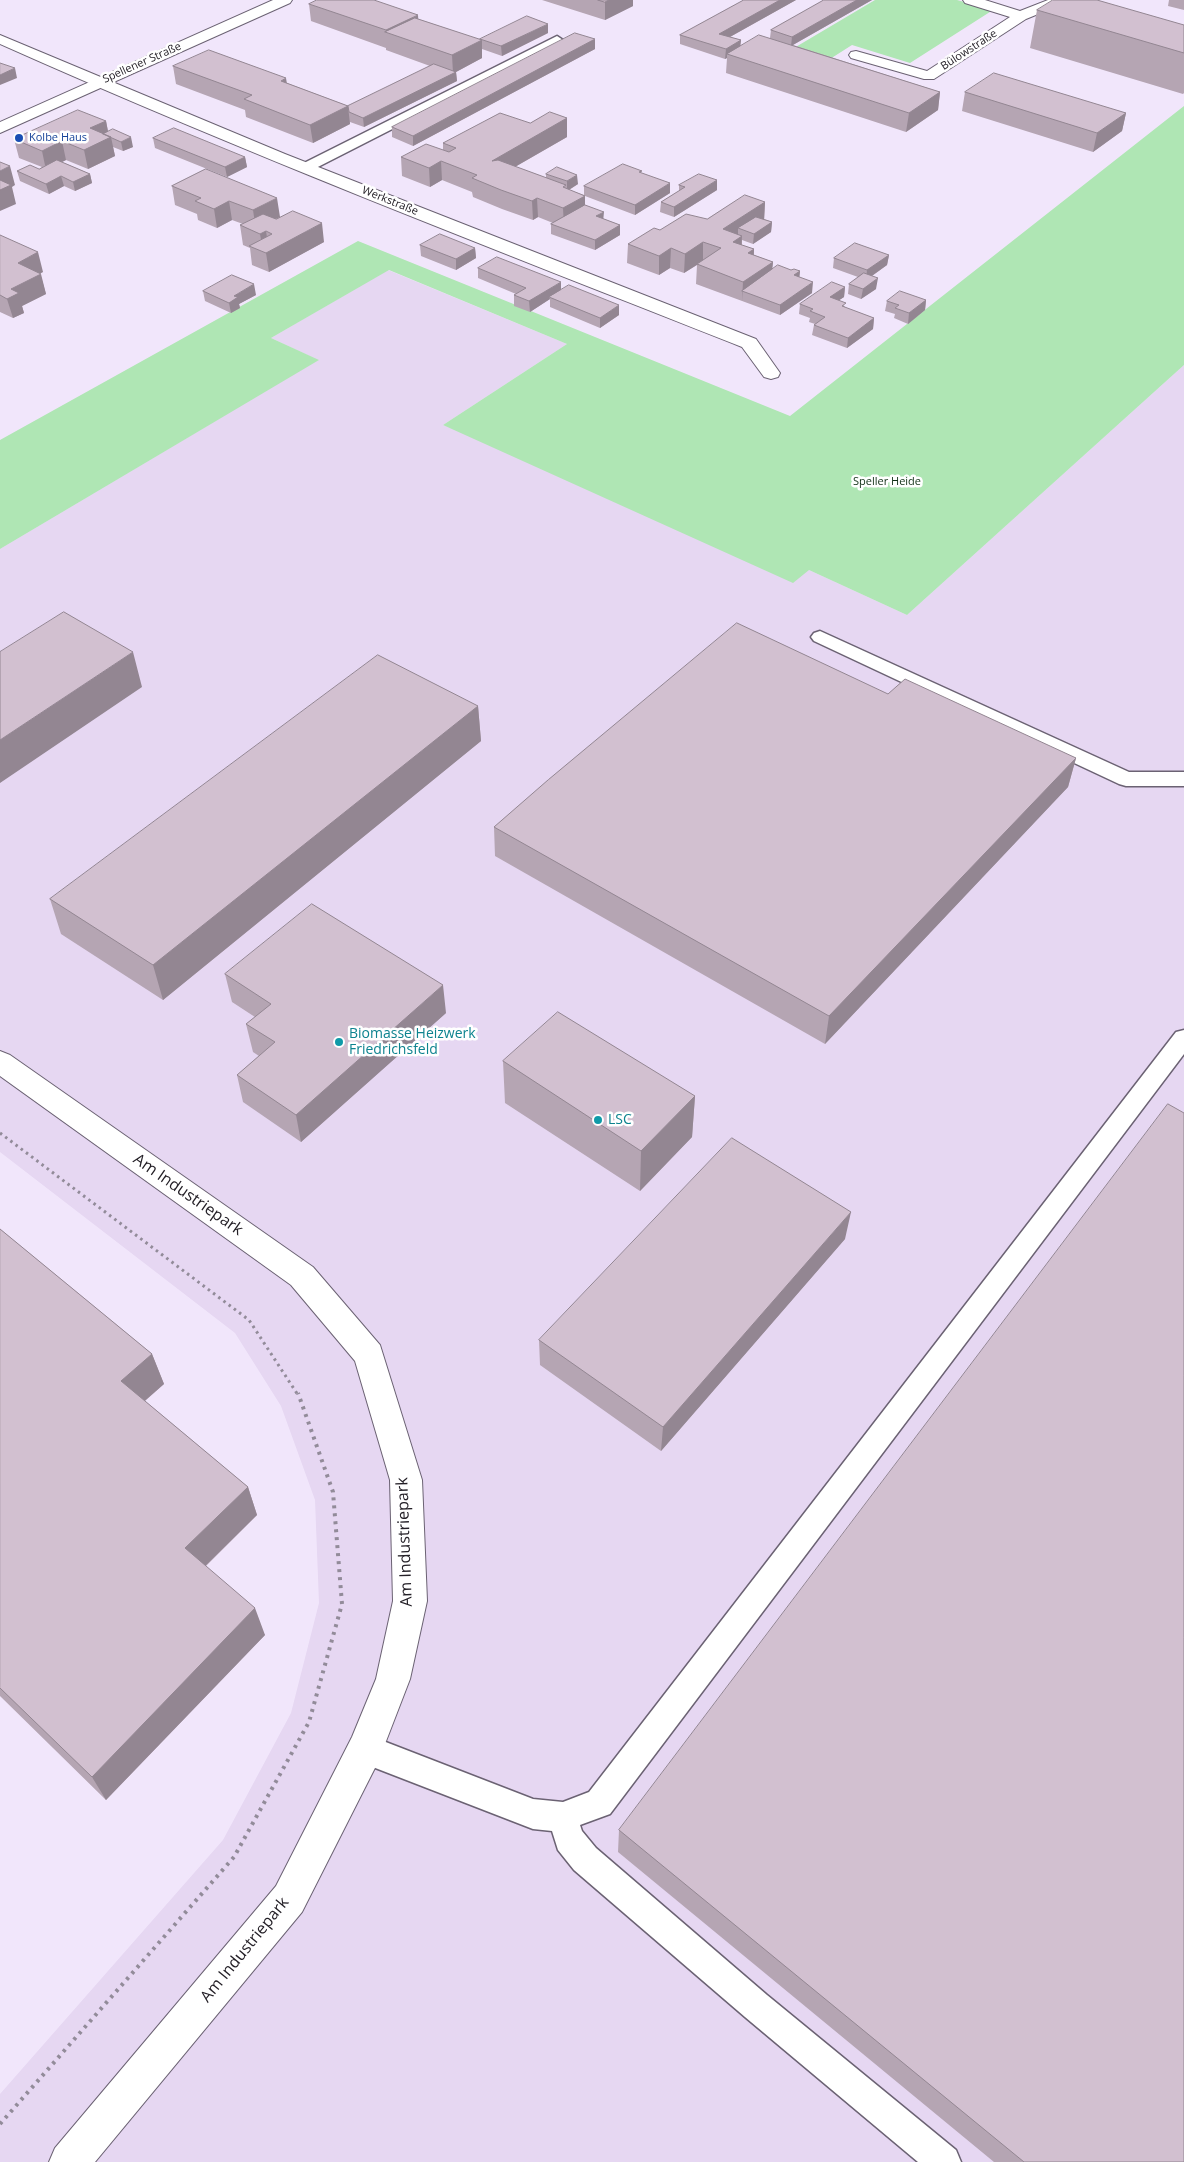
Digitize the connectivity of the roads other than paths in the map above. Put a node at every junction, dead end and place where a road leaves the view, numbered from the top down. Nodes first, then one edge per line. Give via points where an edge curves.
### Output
1 (285, 0) edge
2 (970, 0) edge
3 (1060, 0) edge
4 (1022, 16) junction
5 (0, 39) edge
6 (557, 40) edge
7 (856, 55) dead end
8 (97, 83) junction
9 (0, 128) edge
10 (305, 168) junction
11 (770, 374) dead end
12 (820, 637) dead end
13 (1184, 779) edge
14 (1184, 1038) edge
15 (0, 1062) edge
16 (365, 1749) junction
17 (563, 1818) junction
18 (70, 2162) edge
19 (944, 2162) edge

1 - 8 street, Spellener Straße
2 - 4 street, Bülowstraße
3 - 4 street, Bülowstraße
4 - 7 street, Bülowstraße via 929,76
5 - 8 street, Werkstraße
6 - 10 lane
8 - 9 street, Spellener Straße
8 - 10 street, Werkstraße
10 - 11 street, Werkstraße via 750,343
12 - 13 lane via 1126,779
14 - 17 lane via 599,1802
15 - 16 street, Am Industriepark via 302,1276 369,1355 406,1480 410,1601 393,1679
16 - 17 lane via 533,1814
16 - 18 street, Am Industriepark via 288,1899
17 - 19 lane via 569,1839 585,1860

